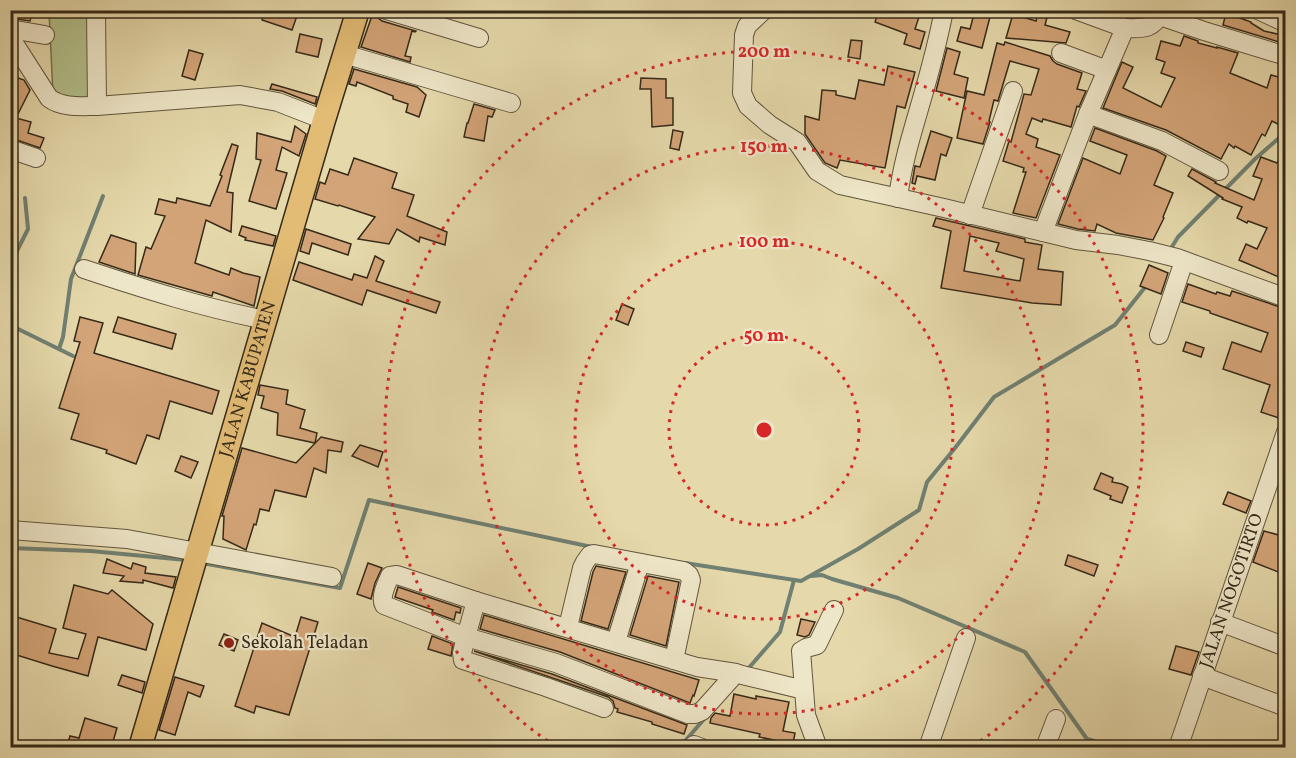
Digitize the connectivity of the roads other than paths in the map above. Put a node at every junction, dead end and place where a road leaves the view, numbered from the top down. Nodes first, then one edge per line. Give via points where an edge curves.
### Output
1 (96, 10) edge
2 (358, 10) edge
3 (386, 10) edge
4 (764, 10) edge
5 (944, 10) edge
6 (1076, 10) edge
7 (1258, 10) edge
8 (1161, 13) edge
9 (1286, 23) edge
10 (1125, 28) junction
11 (10, 30) edge
12 (45, 34) dead end
13 (10, 38) edge
14 (479, 38) dead end
15 (1061, 53) dead end
16 (344, 54) junction
17 (1286, 56) edge
18 (1107, 70) junction
19 (1013, 91) dead end
20 (511, 103) dead end
21 (97, 106) junction
22 (1088, 114) junction
23 (324, 120) junction
24 (10, 149) edge
25 (36, 158) dead end
26 (1219, 171) dead end
27 (898, 198) junction
28 (970, 215) junction
29 (1043, 232) junction
30 (1180, 260) junction
31 (84, 269) dead end
32 (1286, 298) edge
33 (266, 320) junction
34 (1159, 335) dead end
35 (1286, 432) edge
36 (10, 530) edge
37 (195, 558) junction
38 (640, 563) junction
39 (332, 577) dead end
40 (476, 601) junction
41 (834, 610) dead end
42 (1220, 622) junction
43 (568, 627) junction
44 (466, 637) junction
45 (966, 639) dead end
46 (616, 642) junction
47 (1286, 647) edge
48 (674, 660) junction
49 (744, 675) junction
50 (1202, 676) junction
51 (804, 690) junction
52 (1286, 707) edge
53 (604, 708) dead end
54 (1056, 719) dead end
55 (140, 747) edge
56 (818, 747) edge
57 (928, 747) edge
58 (1045, 747) edge
59 (1178, 747) edge

1 - 21 street
2 - 16 main road, JALAN KABUPATEN
3 - 14 street
4 - 27 street via 747,26 744,35 742,93 748,106 797,142 817,171 840,185
5 - 27 street
6 - 10 street
7 - 9 street
8 - 10 street via 1151,26
8 - 17 street via 1204,31
10 - 18 street
11 - 12 street
13 - 21 street via 47,95 56,102
15 - 18 street
16 - 20 street
16 - 23 main road, JALAN KABUPATEN
18 - 22 street
19 - 28 street
21 - 23 street via 240,96 278,102
22 - 26 street via 1162,141
22 - 29 street
23 - 33 main road, JALAN KABUPATEN
24 - 25 street
27 - 28 street
28 - 29 street
29 - 30 street
30 - 32 street
30 - 34 street
31 - 33 street via 222,312
33 - 37 main road, JALAN KABUPATEN
35 - 42 street, JALAN NOGOTIRTO
36 - 37 street via 127,538
37 - 39 street
37 - 55 main road, JALAN KABUPATEN
38 - 43 street via 590,555 582,568
38 - 46 street
38 - 48 street via 684,571 691,580
40 - 43 street
40 - 44 street
40 - 44 street via 397,575 390,576 382,598 384,606
41 - 51 street via 817,645 801,651
42 - 47 street
42 - 50 street, JALAN NOGOTIRTO
43 - 46 street
44 - 49 street via 556,663 688,714 702,711
44 - 53 street via 463,660
45 - 57 street
46 - 48 street
48 - 49 street
49 - 51 street
50 - 52 street
50 - 59 street, JALAN NOGOTIRTO
51 - 56 street via 806,715
54 - 58 street

